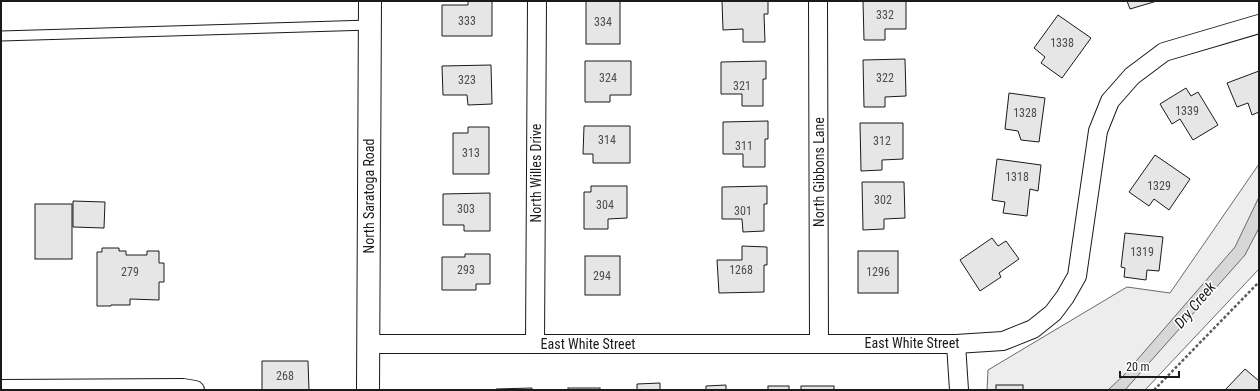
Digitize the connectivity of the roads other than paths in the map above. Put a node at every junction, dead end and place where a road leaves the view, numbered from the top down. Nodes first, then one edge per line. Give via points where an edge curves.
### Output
1 (370, 1) edge
2 (537, 1) edge
3 (818, 1) edge
4 (1259, 24) edge
5 (370, 25) junction
6 (1, 36) edge
7 (368, 344) junction
8 (535, 344) junction
9 (819, 344) junction
10 (956, 344) junction
11 (1, 389) edge
12 (195, 390) edge
13 (368, 390) edge
14 (959, 390) edge

1 - 5 main road, North Saratoga Road
2 - 8 street, North Willes Drive
3 - 9 street, North Gibbons Lane
4 - 10 street, East White Street via 1164,52 1132,76 1110,101 1098,131 1076,276 1065,297 1053,313 1033,329 1003,341
5 - 6 lane
5 - 7 main road, North Saratoga Road
7 - 8 street, East White Street
7 - 13 main road, North Saratoga Road
8 - 9 street, East White Street
9 - 10 street, East White Street
10 - 14 street
11 - 12 street

